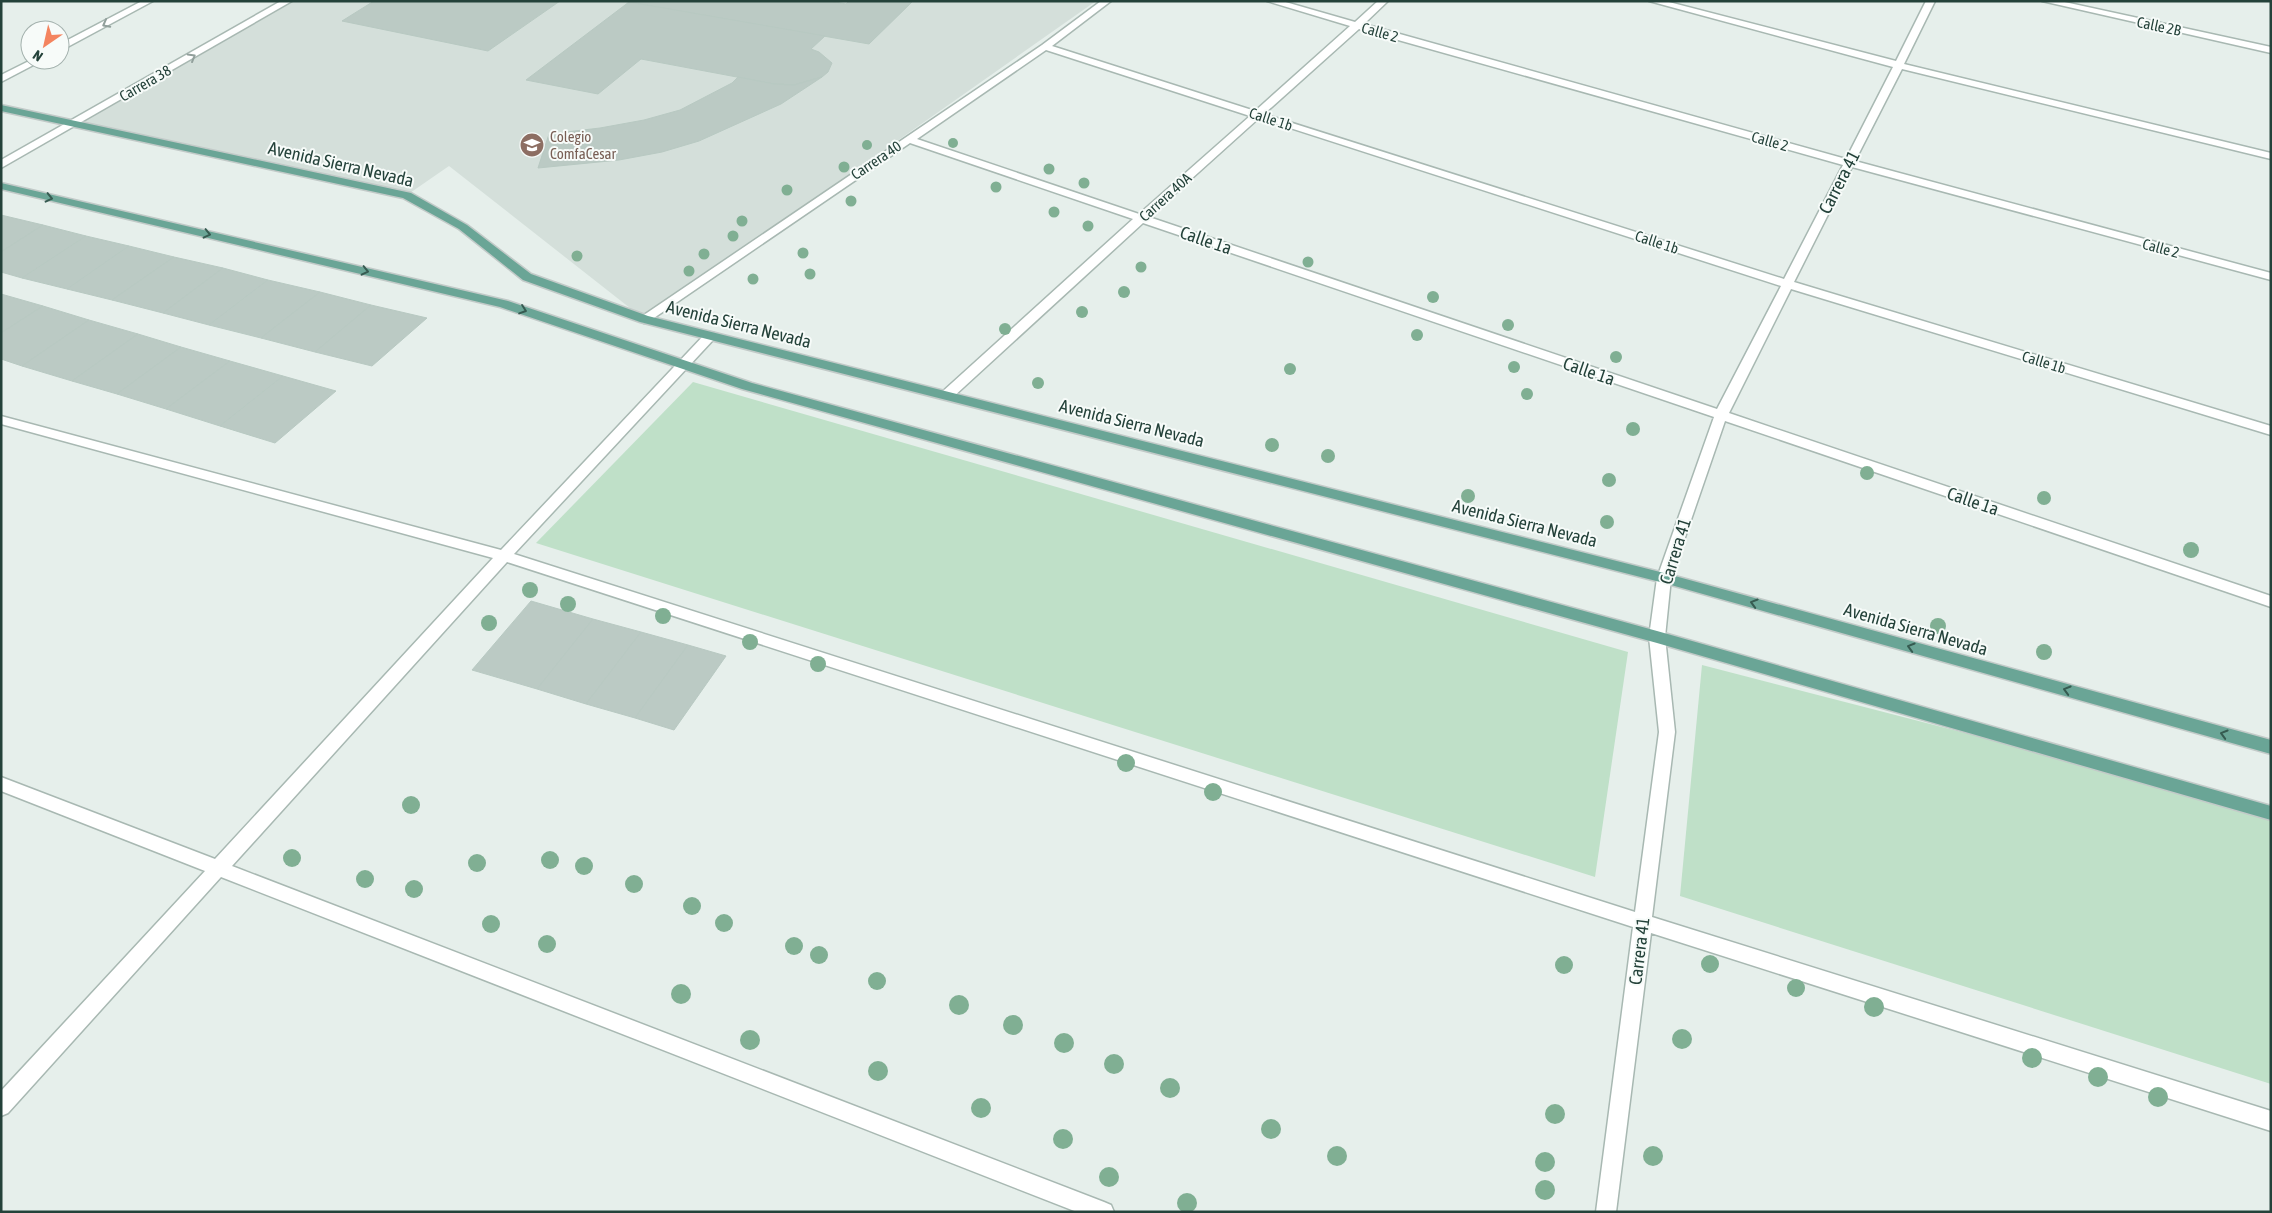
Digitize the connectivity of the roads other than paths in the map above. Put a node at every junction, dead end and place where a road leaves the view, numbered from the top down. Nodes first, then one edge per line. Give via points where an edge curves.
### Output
1 (150, 1) edge
2 (288, 1) edge
3 (1107, 1) edge
4 (1271, 1) edge
5 (1384, 1) edge
6 (1653, 1) edge
7 (1931, 1) edge
8 (2046, 1) edge
9 (1357, 26) junction
10 (70, 43) edge
11 (1045, 47) junction
12 (2271, 50) edge
13 (1898, 65) junction
14 (20, 69) edge
15 (1, 79) edge
16 (1, 108) edge
17 (1258, 114) junction
18 (73, 124) junction
19 (908, 139) junction
20 (2271, 156) edge
21 (1849, 163) junction
22 (1, 165) edge
23 (1, 186) edge
24 (1141, 218) junction
25 (2271, 277) edge
26 (1788, 284) junction
27 (644, 319) junction
28 (710, 336) junction
29 (684, 364) junction
30 (947, 396) junction
31 (1721, 416) junction
32 (1, 420) edge
33 (2271, 431) edge
34 (504, 556) junction
35 (1664, 578) junction
36 (2271, 602) edge
37 (1656, 637) junction
38 (2271, 747) edge
39 (1, 784) edge
40 (2271, 813) edge
41 (219, 868) junction
42 (1642, 922) junction
43 (1, 1106) edge
44 (2271, 1121) edge
45 (1104, 1212) edge
46 (1606, 1212) edge

1 -> 10 street
18 -> 2 street, Carrera 38
3 - 11 street, Carrera 40
4 - 9 street, Calle 2
5 - 9 street, Carrera 40A
6 - 13 street
7 - 13 street, Carrera 41
8 - 12 street, Calle 2B
9 - 17 street, Carrera 40A
9 - 21 street, Calle 2
11 - 17 street, Calle 1b
11 - 19 street, Carrera 40
13 - 20 street
13 - 21 street, Carrera 41
14 - 15 street
16 - 18 main road, Avenida Sierra Nevada
17 - 24 street, Carrera 40A
17 - 26 street, Calle 1b
18 - 22 street, Carrera 38
18 - 27 main road, Avenida Sierra Nevada via 407,196 463,227 528,277
19 - 24 street, Calle 1a
19 - 27 street, Carrera 40
21 - 25 street, Calle 2
21 - 26 street, Carrera 41
23 -> 29 main road via 504,304
24 - 30 street, Carrera 40A
24 - 31 street, Calle 1a
26 - 31 street, Carrera 41
26 - 33 street, Calle 1b
27 - 28 main road, Avenida Sierra Nevada
28 - 29 street
28 - 30 main road, Avenida Sierra Nevada
29 - 34 street
29 - 37 main road via 757,388
30 - 35 main road, Avenida Sierra Nevada
31 - 35 street, Carrera 41
31 - 36 street, Calle 1a
32 - 34 street
34 - 41 street
34 - 42 street
35 - 37 street, Carrera 41
38 -> 35 main road, Avenida Sierra Nevada
37 - 40 main road
37 - 42 street, Carrera 41 via 1667,732
39 - 41 street
41 - 43 street
41 - 45 street
42 - 44 street
42 - 46 street, Carrera 41

